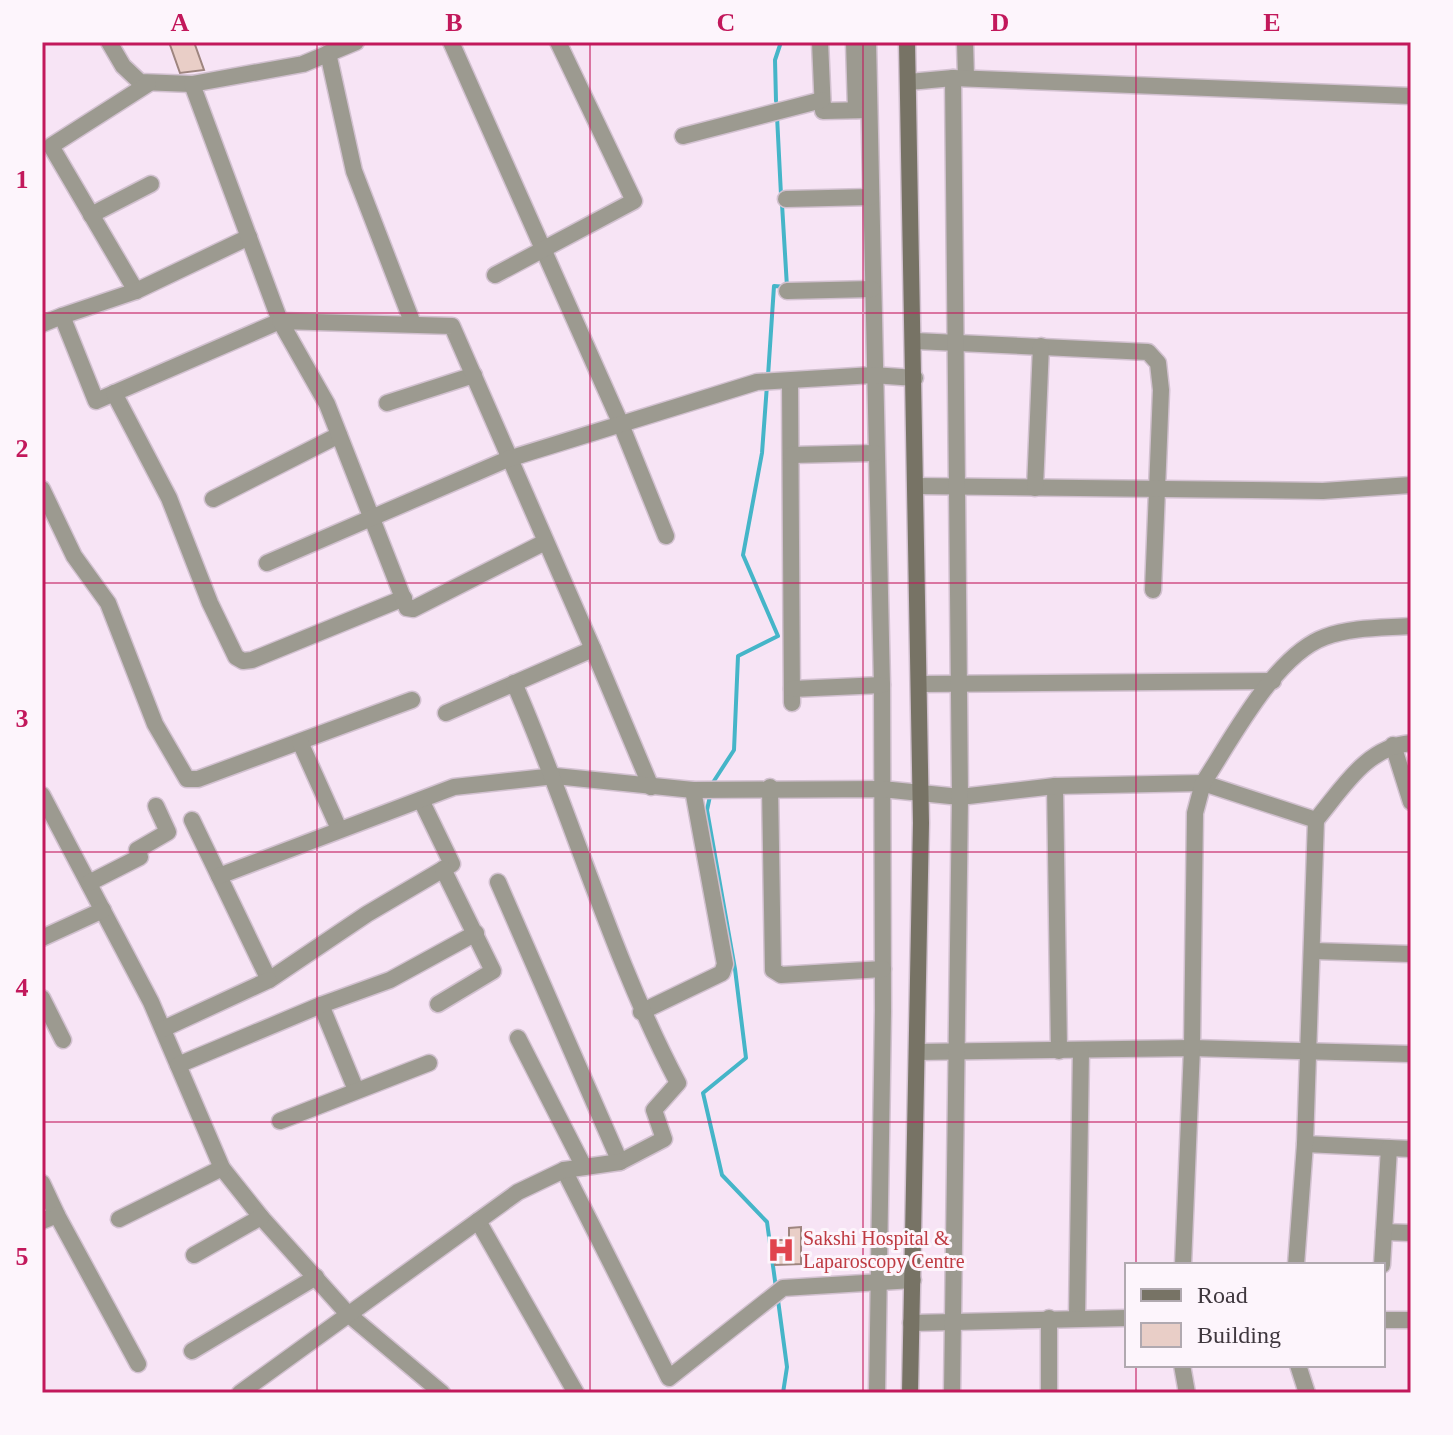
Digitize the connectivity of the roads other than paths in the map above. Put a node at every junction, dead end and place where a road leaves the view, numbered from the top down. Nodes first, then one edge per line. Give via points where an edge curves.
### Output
1 (109, 42) edge
2 (356, 42) edge
3 (451, 42) edge
4 (558, 42) edge
5 (820, 42) edge
6 (854, 42) edge
7 (868, 42) edge
8 (907, 42) edge
9 (965, 42) edge
10 (328, 53) junction
11 (960, 78) junction
12 (909, 82) junction
13 (148, 84) junction
14 (192, 84) junction
15 (1411, 96) edge
16 (822, 100) junction
17 (862, 110) junction
18 (683, 136) dead end
19 (151, 184) dead end
20 (871, 197) junction
21 (786, 199) dead end
22 (91, 215) junction
23 (249, 237) junction
24 (543, 249) junction
25 (495, 275) dead end
26 (872, 289) junction
27 (136, 291) junction
28 (787, 291) dead end
29 (62, 316) junction
30 (280, 321) junction
31 (42, 324) edge
32 (413, 324) junction
33 (915, 341) junction
34 (956, 341) junction
35 (1041, 346) junction
36 (474, 375) junction
37 (873, 375) junction
38 (915, 378) junction
39 (790, 381) junction
40 (114, 393) junction
41 (387, 403) dead end
42 (620, 422) junction
43 (339, 435) junction
44 (875, 453) junction
45 (791, 455) junction
46 (508, 459) junction
47 (1411, 485) edge
48 (917, 486) junction
49 (958, 487) junction
50 (1035, 488) junction
51 (42, 489) edge
52 (1159, 489) junction
53 (213, 499) dead end
54 (371, 519) junction
55 (666, 536) dead end
56 (545, 542) junction
57 (267, 563) dead end
58 (1153, 590) dead end
59 (404, 598) junction
60 (1411, 626) edge
61 (593, 649) junction
62 (1273, 681) junction
63 (514, 683) junction
64 (919, 684) junction
65 (960, 684) junction
66 (882, 685) junction
67 (412, 700) dead end
68 (446, 713) dead end
69 (300, 742) junction
70 (1411, 743) edge
71 (1393, 745) junction
72 (555, 776) junction
73 (1203, 783) junction
74 (1055, 786) junction
75 (651, 787) junction
76 (770, 787) junction
77 (882, 789) junction
78 (693, 790) junction
79 (921, 792) junction
80 (42, 795) edge
81 (960, 797) junction
82 (421, 800) junction
83 (1411, 802) edge
84 (156, 806) dead end
85 (192, 820) dead end
86 (1316, 820) junction
87 (339, 829) junction
88 (443, 869) junction
89 (219, 876) junction
90 (498, 882) dead end
91 (89, 883) junction
92 (103, 910) junction
93 (476, 933) junction
94 (42, 938) edge
95 (1314, 951) junction
96 (1411, 954) edge
97 (883, 969) junction
98 (269, 980) junction
99 (42, 998) edge
100 (438, 1004) dead end
101 (321, 1005) junction
102 (641, 1012) junction
103 (163, 1029) junction
104 (518, 1038) dead end
105 (63, 1040) dead end
106 (1192, 1048) junction
107 (1081, 1050) junction
108 (1059, 1051) junction
109 (1309, 1051) junction
110 (917, 1052) junction
111 (957, 1053) junction
112 (1411, 1054) edge
113 (429, 1063) dead end
114 (178, 1065) junction
115 (356, 1090) junction
116 (280, 1121) dead end
117 (1305, 1144) junction
118 (1389, 1148) junction
119 (1411, 1149) edge
120 (620, 1162) junction
121 (584, 1167) junction
122 (222, 1168) junction
123 (564, 1170) junction
124 (42, 1183) edge
125 (261, 1217) junction
126 (49, 1218) edge
127 (119, 1219) dead end
128 (478, 1221) junction
129 (1384, 1232) junction
130 (1411, 1233) edge
131 (194, 1255) dead end
132 (1183, 1263) edge
133 (1296, 1263) edge
134 (1382, 1263) edge
135 (316, 1277) junction
136 (913, 1280) junction
137 (878, 1281) junction
138 (348, 1314) junction
139 (1049, 1318) junction
140 (1077, 1318) junction
141 (1125, 1318) edge
142 (953, 1319) junction
143 (1385, 1320) edge
144 (1411, 1320) edge
145 (911, 1323) junction
146 (192, 1351) dead end
147 (138, 1364) dead end
148 (1182, 1367) edge
149 (1299, 1367) edge
150 (240, 1393) edge
151 (442, 1393) edge
152 (576, 1393) edge
153 (877, 1393) edge
154 (910, 1393) edge
155 (952, 1393) edge
156 (1049, 1393) edge
157 (1187, 1393) edge
158 (1307, 1393) edge

1 - 13 street via 123,66
2 - 10 street
3 - 24 street
4 - 24 street via 634,197 631,205
5 - 16 street
6 - 17 street
7 - 17 street
8 - 12 main road
9 - 11 street
10 - 14 street via 303,64
10 - 32 street via 354,171
11 - 12 street
11 - 15 street
11 - 34 street
12 - 33 main road
13 - 14 street
13 - 22 street via 51,146
14 - 23 street
16 - 17 street via 823,111
16 - 18 street
17 - 20 street
19 - 22 street
20 - 21 street
20 - 26 street
22 - 27 street
23 - 27 street
23 - 30 street
24 - 25 street
24 - 42 street
26 - 28 street
26 - 37 street
27 - 29 street
29 - 31 street
29 - 40 street via 96,401
30 - 32 street
30 - 40 street
30 - 43 street
32 - 36 street via 452,326
33 - 34 street
33 - 38 main road
34 - 35 street
34 - 49 street
35 - 50 street
35 - 52 street via 1148,352 1158,363
36 - 41 street
36 - 46 street
37 - 38 street
37 - 39 street
37 - 44 street
38 - 48 main road
39 - 42 street via 765,381
39 - 45 street
40 - 59 street via 169,498 236,657 252,660
42 - 46 street
42 - 55 street
43 - 53 street
43 - 54 street
44 - 45 street
44 - 66 street
45 - 66 street via 792,696
46 - 54 street
46 - 56 street
47 - 52 street via 1323,491
48 - 49 street
48 - 64 main road
49 - 50 street
49 - 65 street
50 - 52 street
51 - 69 street via 74,556 108,603 155,724 182,775 198,779
52 - 58 street
54 - 57 street
54 - 59 street
56 - 59 street via 413,609 407,608
56 - 61 street
60 - 62 street via 1322,638 1288,661
61 - 63 street
61 - 75 street
62 - 65 street
62 - 73 street
63 - 68 street
63 - 72 street
64 - 65 street
64 - 79 main road
65 - 81 street
66 - 77 street
67 - 69 street
69 - 87 street
70 - 71 street
71 - 83 street
71 - 86 street via 1365,763
72 - 75 street
72 - 82 street via 454,787
72 - 102 street
73 - 74 street
73 - 86 street
73 - 106 street via 1195,813
74 - 81 street
74 - 108 street
75 - 78 street
76 - 77 street
76 - 78 street
76 - 97 street via 773,970 781,975
77 - 79 street
77 - 97 street
78 - 102 street via 725,964 722,973
79 - 81 street
79 - 110 main road
80 - 91 street
81 - 111 street
82 - 87 street
82 - 88 street via 452,864
84 - 91 street via 168,832 137,850 140,857
85 - 89 street
86 - 95 street
87 - 89 street
88 - 93 street
88 - 98 street
89 - 98 street
90 - 120 street
91 - 92 street
92 - 94 street
92 - 103 street
93 - 100 street via 493,971
93 - 101 street via 390,980
95 - 96 street
95 - 109 street
97 - 137 street
98 - 103 street
99 - 105 street
101 - 114 street
101 - 115 street
102 - 120 street via 678,1083 654,1110 664,1139
103 - 114 street
104 - 121 street
106 - 107 street
106 - 109 street
106 - 132 street
107 - 108 street
107 - 140 street
108 - 111 street
109 - 112 street
109 - 117 street
110 - 111 street
110 - 136 main road
111 - 142 street
113 - 115 street
114 - 122 street
115 - 116 street
117 - 118 street
117 - 133 street
118 - 119 street
118 - 129 street
120 - 121 street
121 - 123 street
122 - 125 street
122 - 127 street
123 - 128 street via 518,1192
123 - 137 street via 669,1378 783,1288
124 - 126 street
125 - 131 street
125 - 135 street
126 - 147 street
128 - 138 street
128 - 152 street
129 - 130 street
129 - 134 street
135 - 138 street
135 - 146 street
136 - 137 street
136 - 145 main road
137 - 153 street
138 - 150 street
138 - 151 street
139 - 140 street
139 - 142 street
139 - 156 street
140 - 141 street
142 - 145 street
142 - 155 street
143 - 144 street
145 - 154 main road
148 - 157 street
149 - 158 street

